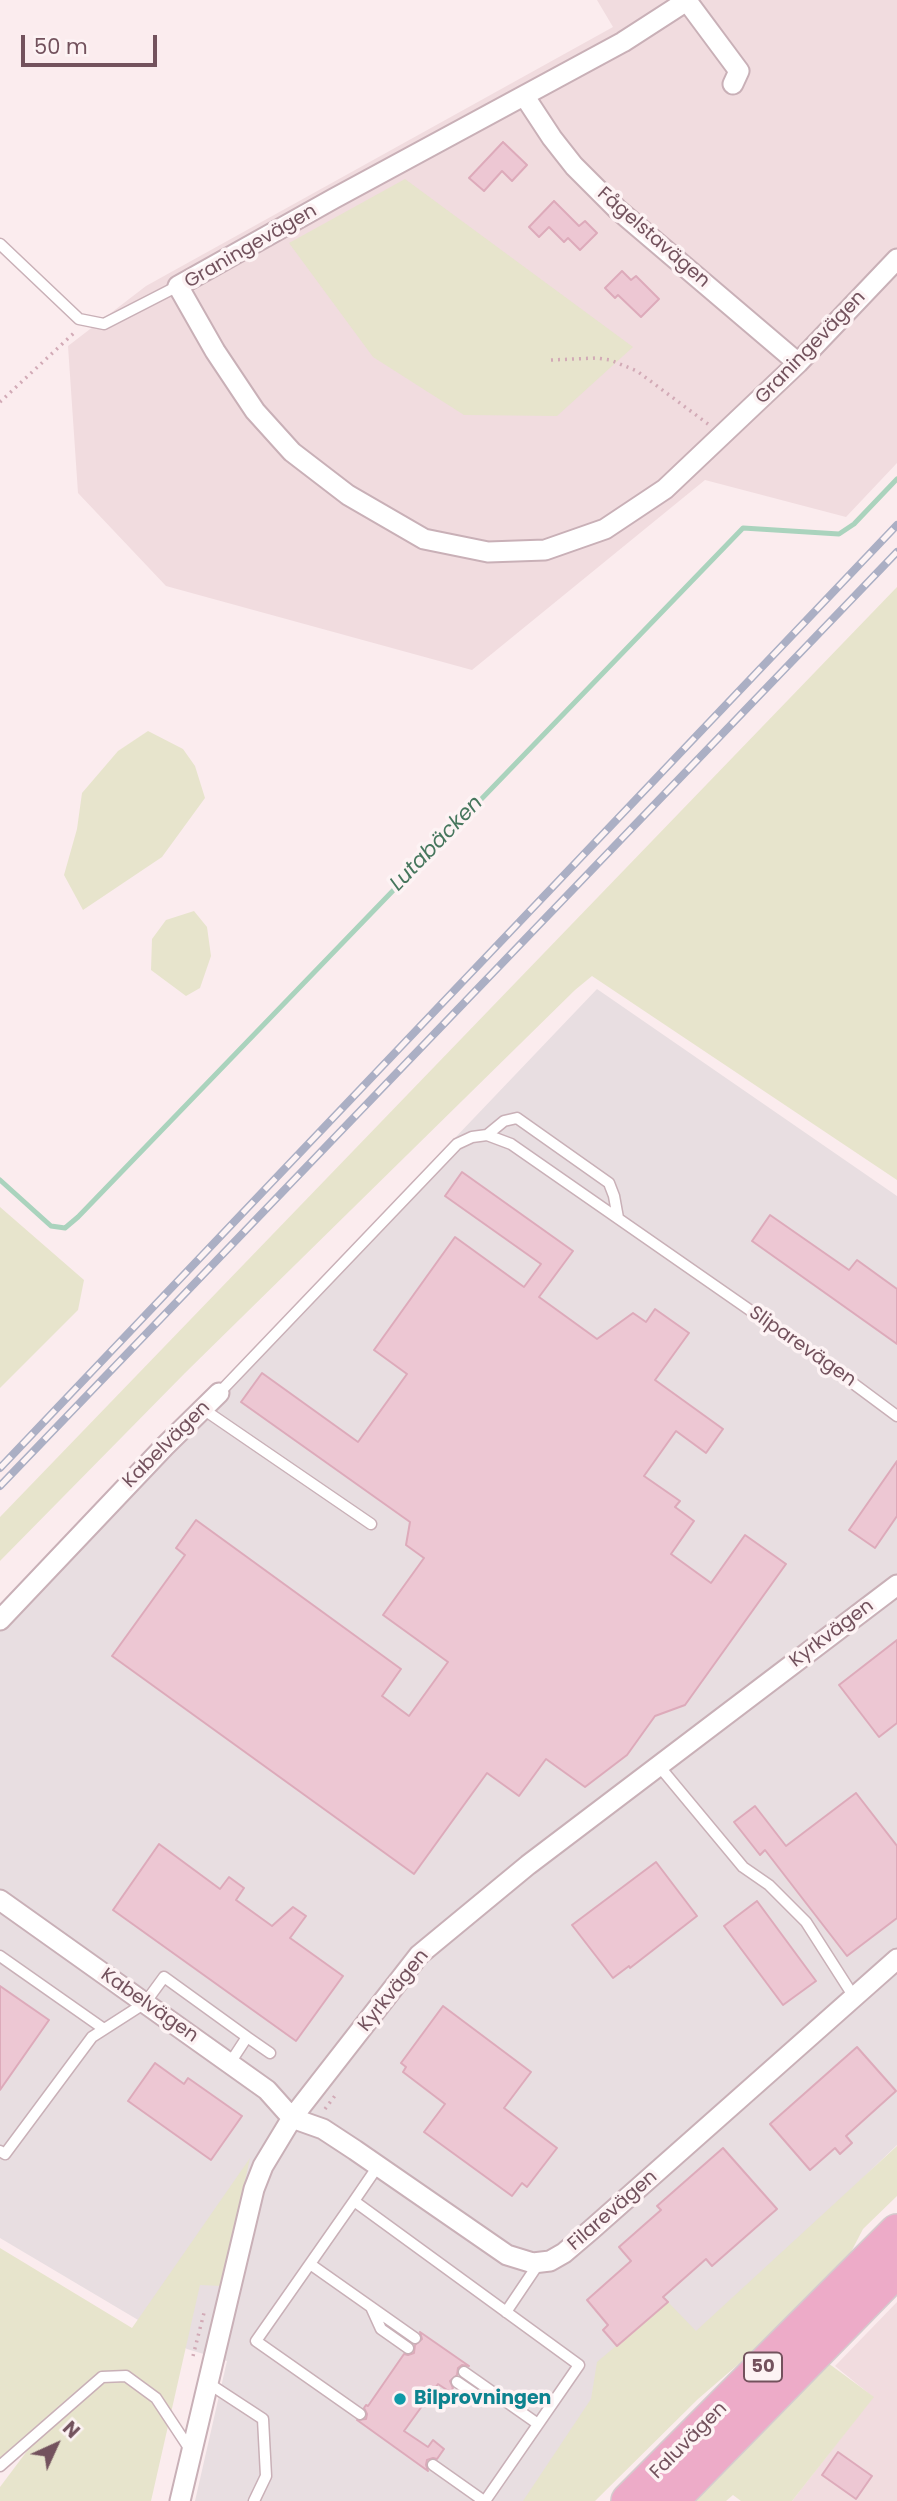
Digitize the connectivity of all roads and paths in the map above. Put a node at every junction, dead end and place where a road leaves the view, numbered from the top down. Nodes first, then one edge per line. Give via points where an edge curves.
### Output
1 (687, 0) edge
2 (733, 84) dead end
3 (525, 97) junction
4 (0, 244) edge
5 (897, 259) edge
6 (178, 286) junction
7 (87, 320) junction
8 (551, 360) dead end
9 (798, 362) junction
10 (0, 402) edge
11 (723, 436) junction
12 (487, 1135) junction
13 (618, 1218) junction
14 (219, 1393) joint
15 (203, 1409) junction
16 (897, 1416) edge
17 (371, 1524) dead end
18 (897, 1585) edge
19 (0, 1620) edge
20 (659, 1766) junction
21 (0, 1900) edge
22 (0, 1956) edge
23 (897, 1959) edge
24 (854, 1997) junction
25 (145, 2003) junction
26 (104, 2029) junction
27 (247, 2036) junction
28 (270, 2053) dead end
29 (230, 2063) junction
30 (344, 2084) dead end
31 (292, 2118) junction
32 (313, 2126) junction
33 (0, 2151) edge
34 (378, 2166) junction
35 (354, 2201) junction
36 (897, 2232) edge
37 (539, 2263) junction
38 (310, 2264) junction
39 (897, 2269) edge
40 (227, 2302) junction
41 (371, 2307) junction
42 (506, 2312) junction
43 (415, 2338) dead end
44 (408, 2348) dead end
45 (191, 2365) dead end
46 (464, 2372) dead end
47 (457, 2382) dead end
48 (208, 2383) junction
49 (505, 2401) junction
50 (360, 2414) dead end
51 (538, 2424) junction
52 (192, 2451) junction
53 (433, 2465) dead end
54 (0, 2466) edge
55 (641, 2496) edge
56 (180, 2501) edge
57 (254, 2501) edge
58 (485, 2501) edge

1 - 2 street via 740,71
1 - 3 street, Graningevägen
3 - 6 street, Graningevägen
3 - 9 street, Fågelstavägen via 573,166 617,209
4 - 7 lane via 79,319
5 - 9 street, Graningevägen
6 - 7 lane via 104,324
6 - 11 street, Graningevägen via 255,411 292,452 348,495 424,539 488,552 545,550 605,529 665,489
7 - 10 path
8 - 11 path via 596,358 637,371
9 - 11 street, Graningevägen
12 - 13 lane, Sliparevägen via 510,1144
12 - 13 lane via 504,1121 517,1118 609,1183
12 - 14 lane via 457,1144
13 - 16 lane, Sliparevägen
14 - 15 street, Kabelvägen
15 - 17 lane
15 - 19 street, Kabelvägen
18 - 20 street, Kyrkvägen
20 - 24 lane via 743,1867 769,1885 806,1922
20 - 31 street, Kyrkvägen via 419,1955
21 - 25 street, Kabelvägen
22 - 26 lane
23 - 24 street, Filarevägen
24 - 37 street, Filarevägen via 592,2231 564,2253
25 - 26 lane
25 - 27 lane via 164,1977
25 - 29 street, Kabelvägen
26 - 33 lane via 92,2036 5,2154
27 - 28 lane
27 - 29 lane
29 - 31 street, Kabelvägen via 267,2090
30 - 32 path
31 - 32 street
31 - 40 street, Kyrkvägen via 254,2189
32 - 34 street
34 - 35 lane
34 - 37 street via 507,2255
35 - 38 lane
35 - 42 lane
36 - 55 highway, Faluvägen / 50
37 - 42 lane
38 - 41 lane
38 - 50 lane via 256,2341
39 - 55 highway, Faluvägen / 50
40 - 45 path via 211,2298 206,2302
40 - 48 street, Kyrkvägen
41 - 43 lane
41 - 44 lane via 382,2329
42 - 51 lane via 579,2365
46 - 49 lane
47 - 49 lane via 479,2397
48 - 52 street, Kyrkvägen
48 - 57 lane via 262,2419 266,2476
49 - 51 lane
51 - 58 lane
52 - 54 lane via 156,2398 126,2376 102,2377
52 - 56 street, Kyrkvägen
53 - 58 lane

